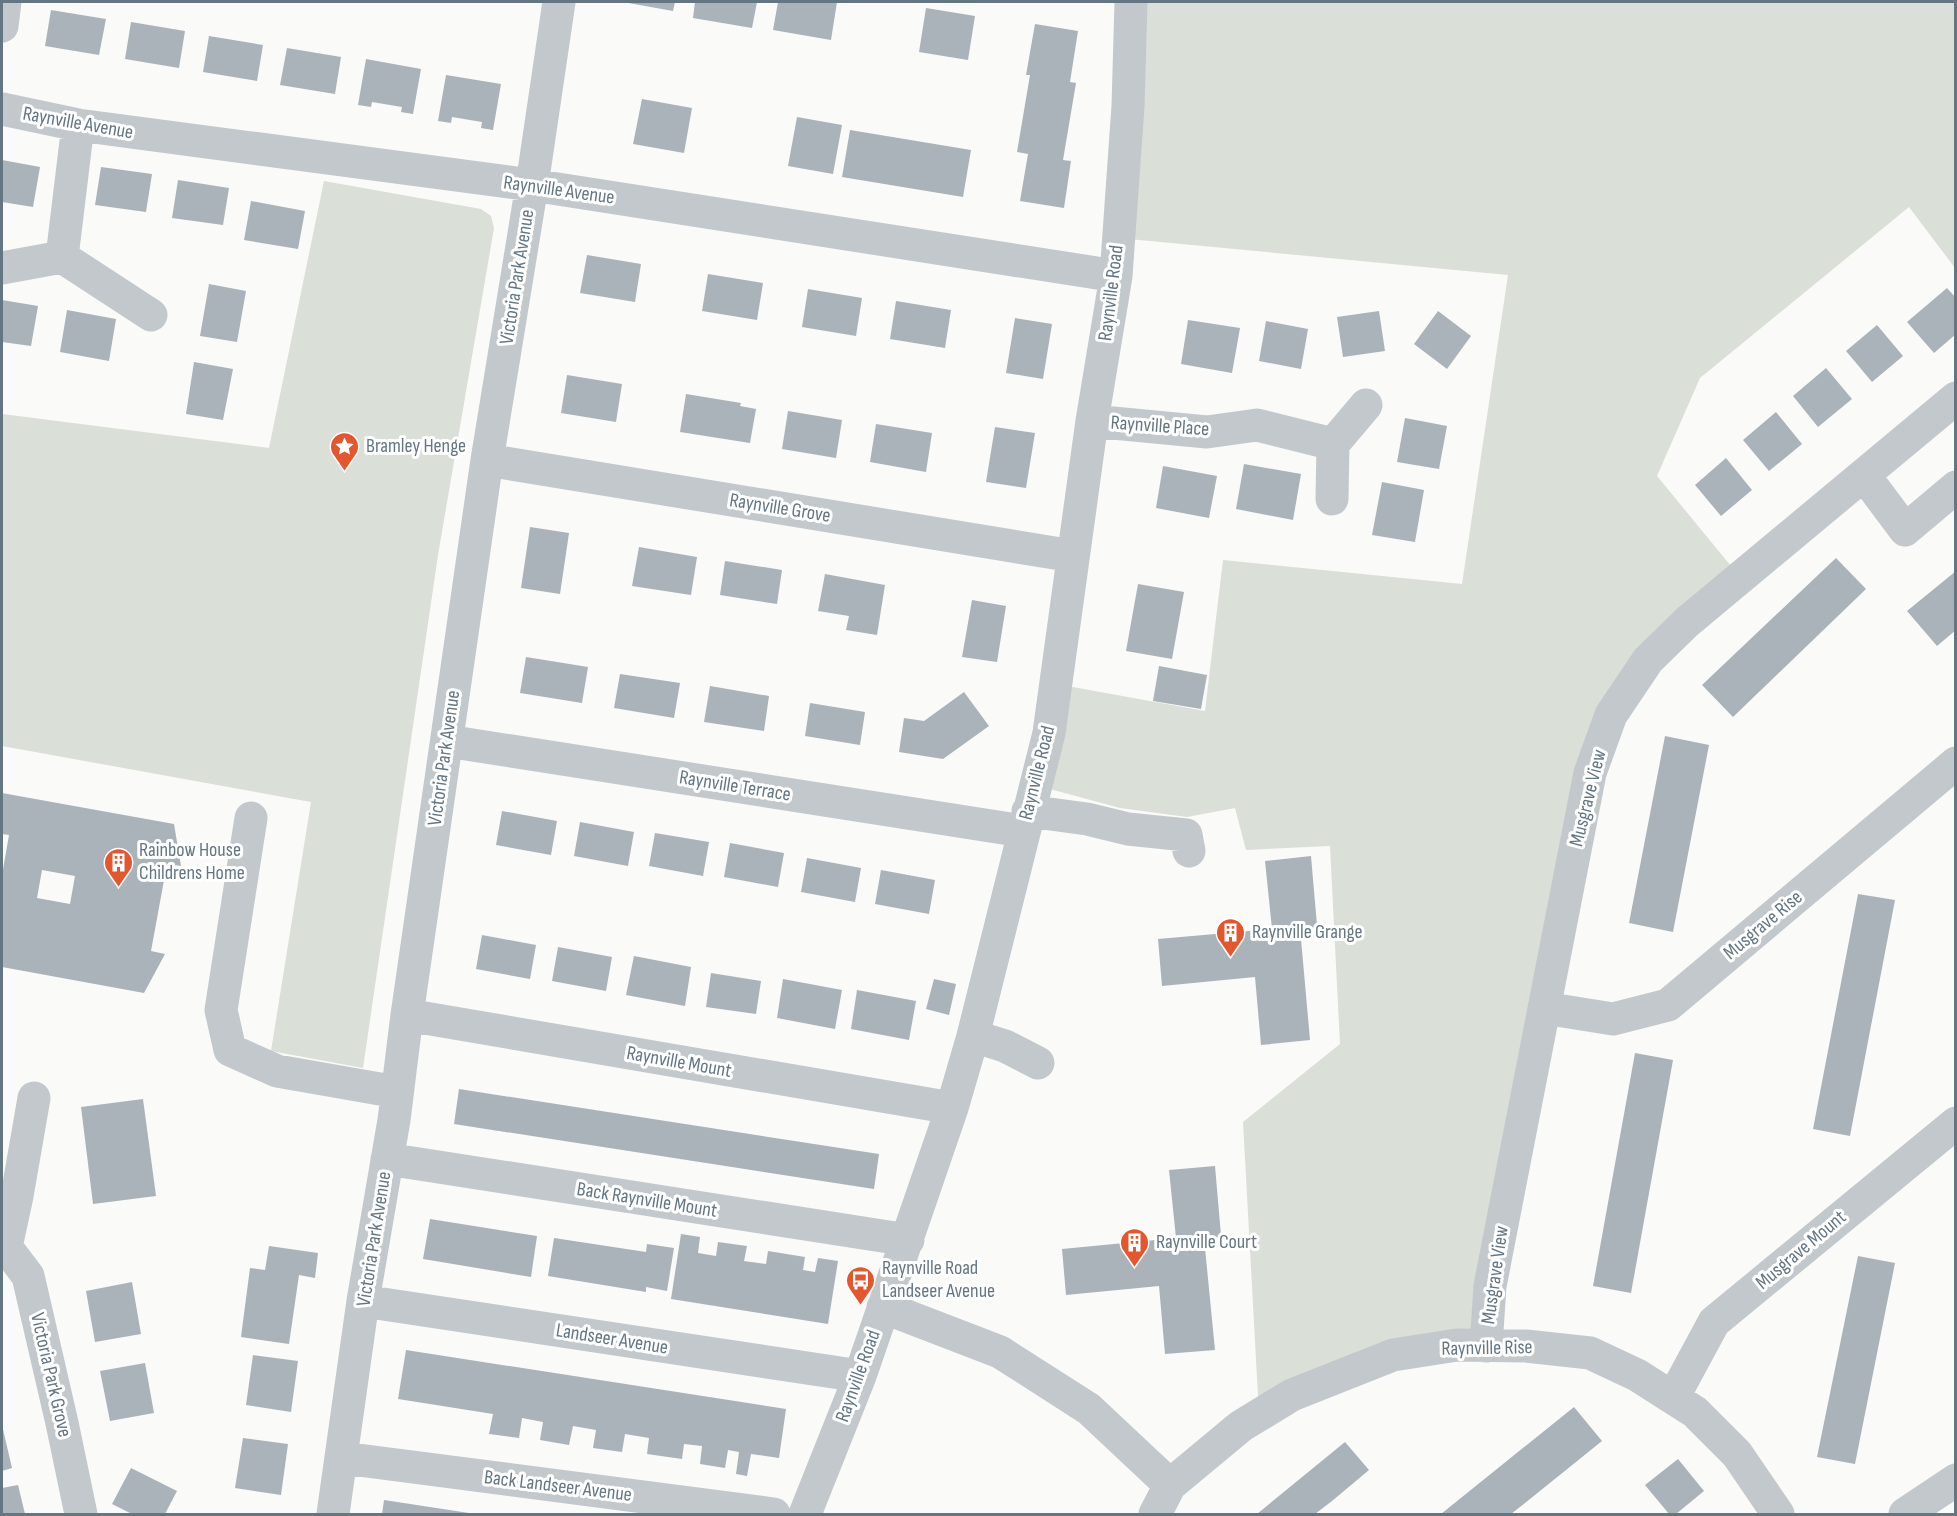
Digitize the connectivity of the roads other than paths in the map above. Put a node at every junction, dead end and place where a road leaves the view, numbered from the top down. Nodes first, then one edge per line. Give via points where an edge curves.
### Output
1 (5, 2) edge
2 (559, 2) edge
3 (1131, 2) edge
4 (2, 26) edge
5 (2, 109) edge
6 (78, 125) junction
7 (532, 185) junction
8 (62, 257) junction
9 (2, 268) edge
10 (1116, 276) junction
11 (151, 315) dead end
12 (1956, 398) edge
13 (1366, 405) dead end
14 (1092, 422) junction
15 (1333, 444) junction
16 (487, 460) junction
17 (1864, 475) junction
18 (1956, 487) edge
19 (1332, 499) dead end
20 (1073, 556) junction
21 (447, 741) junction
22 (1956, 763) edge
23 (251, 818) dead end
24 (1026, 821) junction
25 (1189, 851) dead end
26 (1544, 1008) junction
27 (407, 1015) junction
28 (973, 1036) junction
29 (1038, 1063) dead end
30 (397, 1092) junction
31 (34, 1098) dead end
32 (952, 1108) junction
33 (1956, 1123) edge
34 (387, 1159) junction
35 (908, 1240) junction
36 (4, 1246) edge
37 (363, 1301) junction
38 (883, 1307) junction
39 (1486, 1346) junction
40 (860, 1376) junction
41 (1672, 1398) junction
42 (343, 1458) junction
43 (1956, 1480) edge
44 (1170, 1485) junction
45 (81, 1515) edge
46 (333, 1515) edge
47 (774, 1515) edge
48 (805, 1515) edge
49 (1155, 1515) edge
50 (1778, 1515) edge
51 (1905, 1515) edge

1 - 4 street
2 - 7 street, Victoria Park Avenue
3 - 10 street, Raynville Road
5 - 6 street, Raynville Avenue
6 - 7 street, Raynville Avenue
6 - 8 street
7 - 10 street, Raynville Avenue
7 - 16 street, Victoria Park Avenue
8 - 9 street
8 - 11 street
10 - 14 street, Raynville Road
12 - 17 street, Musgrave View
13 - 15 street
14 - 15 street, Raynville Place via 1207,432 1257,425
14 - 20 street, Raynville Road
15 - 19 street
16 - 20 street, Raynville Grove
16 - 21 street, Victoria Park Avenue
17 - 18 street via 1905,530
17 - 26 street, Musgrave View via 1687,622 1648,660 1611,715 1590,773
20 - 24 street, Raynville Road via 1048,733
21 - 24 street, Raynville Terrace
21 - 27 street, Victoria Park Avenue
22 - 26 street, Musgrave Rise via 1668,1005 1613,1018
23 - 30 street via 221,1010 231,1050 277,1071
24 - 25 street, Raynville Terrace via 1087,819 1128,829 1186,835
24 - 28 street, Raynville Road
26 - 39 street, Musgrave View via 1490,1286
27 - 30 street, Victoria Park Avenue
27 - 32 street, Raynville Mount
28 - 29 street via 1005,1046
28 - 32 street, Raynville Road
30 - 34 street, Victoria Park Avenue
31 - 36 street
32 - 35 street, Raynville Road
33 - 41 street, Musgrave Mount via 1714,1322
34 - 35 street, Back Raynville Mount
34 - 37 street, Victoria Park Avenue
35 - 38 street, Raynville Road
36 - 45 street, Victoria Park Grove via 27,1276
37 - 40 street, Landseer Avenue
37 - 42 street, Victoria Park Avenue
38 - 40 street, Raynville Road
38 - 44 street via 1000,1352 1089,1409
39 - 41 street, Raynville Rise via 1590,1353 1637,1375
39 - 44 street, Raynville Rise via 1457,1345 1393,1355 1292,1395 1241,1426
40 - 48 street, Raynville Road
41 - 50 street, Raynville Rise via 1695,1412 1737,1454
42 - 46 street, Victoria Park Avenue
42 - 47 street, Back Landseer Avenue
43 - 51 street
44 - 49 street

